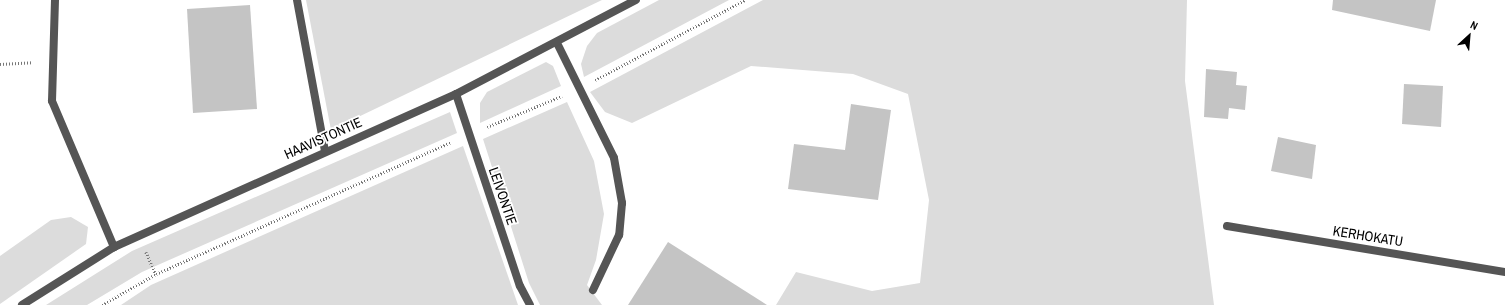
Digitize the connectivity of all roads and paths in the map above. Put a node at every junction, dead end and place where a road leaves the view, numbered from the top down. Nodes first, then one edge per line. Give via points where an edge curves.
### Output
1 (55, 0) edge
2 (298, 0) edge
3 (636, 0) edge
4 (745, 0) edge
5 (557, 43) junction
6 (53, 61) junction
7 (0, 64) edge
8 (577, 90) junction
9 (456, 94) junction
10 (468, 134) junction
11 (325, 151) junction
12 (1227, 226) dead end
13 (114, 246) junction
14 (1505, 272) edge
15 (593, 290) dead end
16 (22, 305) edge
17 (102, 305) edge
18 (530, 305) edge

1 - 6 street
2 - 11 street
3 - 5 street, HAAVISTONTIE
4 - 8 path
5 - 8 street
5 - 9 street, HAAVISTONTIE
6 - 7 path
6 - 13 street via 52,101
8 - 10 path
8 - 15 street via 614,158 622,203 619,235
9 - 10 street, LEIVONTIE
9 - 11 street, HAAVISTONTIE
10 - 17 path via 156,274
10 - 18 street, LEIVONTIE via 520,286
11 - 13 street, HAAVISTONTIE
12 - 14 street, KERHOKATU
13 - 16 street, HAAVISTONTIE

